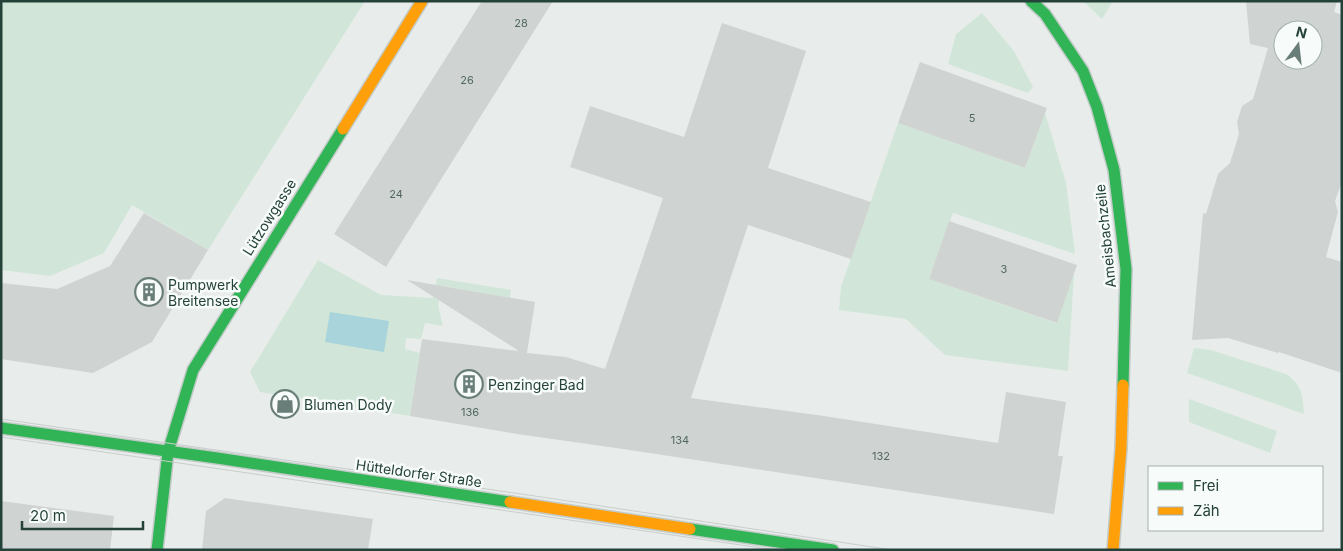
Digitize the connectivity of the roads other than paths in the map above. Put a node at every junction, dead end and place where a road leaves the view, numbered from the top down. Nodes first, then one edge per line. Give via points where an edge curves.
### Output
1 (422, 1) edge
2 (1031, 1) edge
3 (1, 428) edge
4 (168, 452) junction
5 (157, 550) edge
6 (833, 550) edge
7 (1113, 550) edge

1 - 4 street, Lützowgasse via 193,370
2 - 7 street, Ameisbachzeile via 1045,14 1083,71 1097,107 1114,170 1126,269 1126,304 1121,448
3 - 4 street, Hütteldorfer Straße
4 - 5 street, Lützowgasse
4 - 6 street, Hütteldorfer Straße

